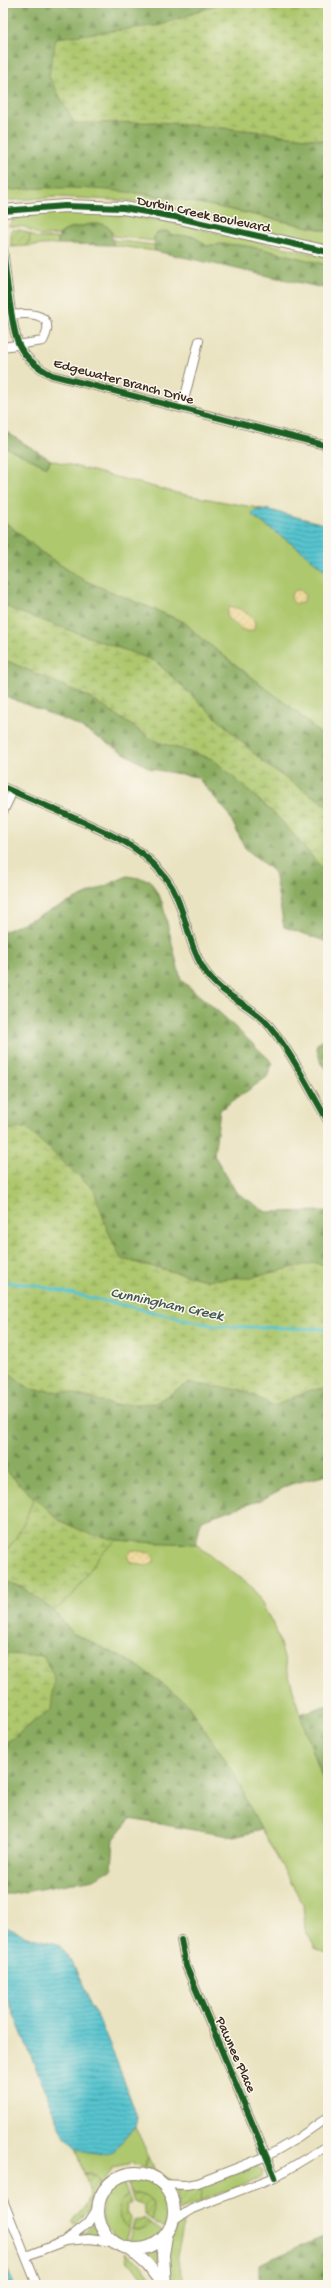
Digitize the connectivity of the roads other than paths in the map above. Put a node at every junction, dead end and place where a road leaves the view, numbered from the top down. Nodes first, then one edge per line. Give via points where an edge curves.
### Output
1 (3, 211) edge
2 (3, 250) edge
3 (328, 252) edge
4 (12, 314) junction
5 (3, 316) edge
6 (199, 341) dead end
7 (18, 345) junction
8 (3, 347) edge
9 (182, 408) junction
10 (328, 446) edge
11 (3, 787) edge
12 (13, 791) junction
13 (3, 812) edge
14 (328, 1121) edge
15 (181, 1940) dead end
16 (328, 2117) edge
17 (328, 2145) edge
18 (267, 2156) junction
19 (275, 2177) junction
20 (162, 2184) junction
21 (3, 2200) edge
22 (98, 2209) junction
23 (173, 2221) junction
24 (166, 2236) junction
25 (65, 2241) junction
26 (113, 2242) junction
27 (129, 2248) junction
28 (26, 2256) junction
29 (38, 2285) edge
30 (164, 2285) edge

1 - 3 street, Durbin Creek Boulevard via 65,206 123,208 175,217
2 - 4 street, Edgewater Branch Drive
4 - 5 street
4 - 7 street, Edgewater Branch Drive
4 - 7 street via 32,313 42,318 46,324 47,332 43,341
6 - 9 street
7 - 8 street
7 - 9 street, Edgewater Branch Drive via 31,362 52,375
9 - 10 street, Edgewater Branch Drive
11 - 12 street
12 - 13 street
12 - 14 street via 119,838 149,859 172,887 206,973 222,990 260,1017 276,1033
15 - 18 street, Pawnee Place via 186,1966
16 - 18 street
17 - 19 street
18 - 19 street, Pawnee Place
18 - 20 street via 198,2183
19 - 23 street via 192,2209
20 - 22 street via 139,2174 123,2176 105,2188
20 - 23 street via 171,2197
21 - 28 street
22 - 25 street via 88,2223
22 - 26 street via 101,2228
23 - 24 street
24 - 27 street via 145,2248
24 - 30 street via 163,2255
25 - 26 street via 89,2239
25 - 28 street
26 - 27 street
27 - 30 street via 148,2265
28 - 29 street

